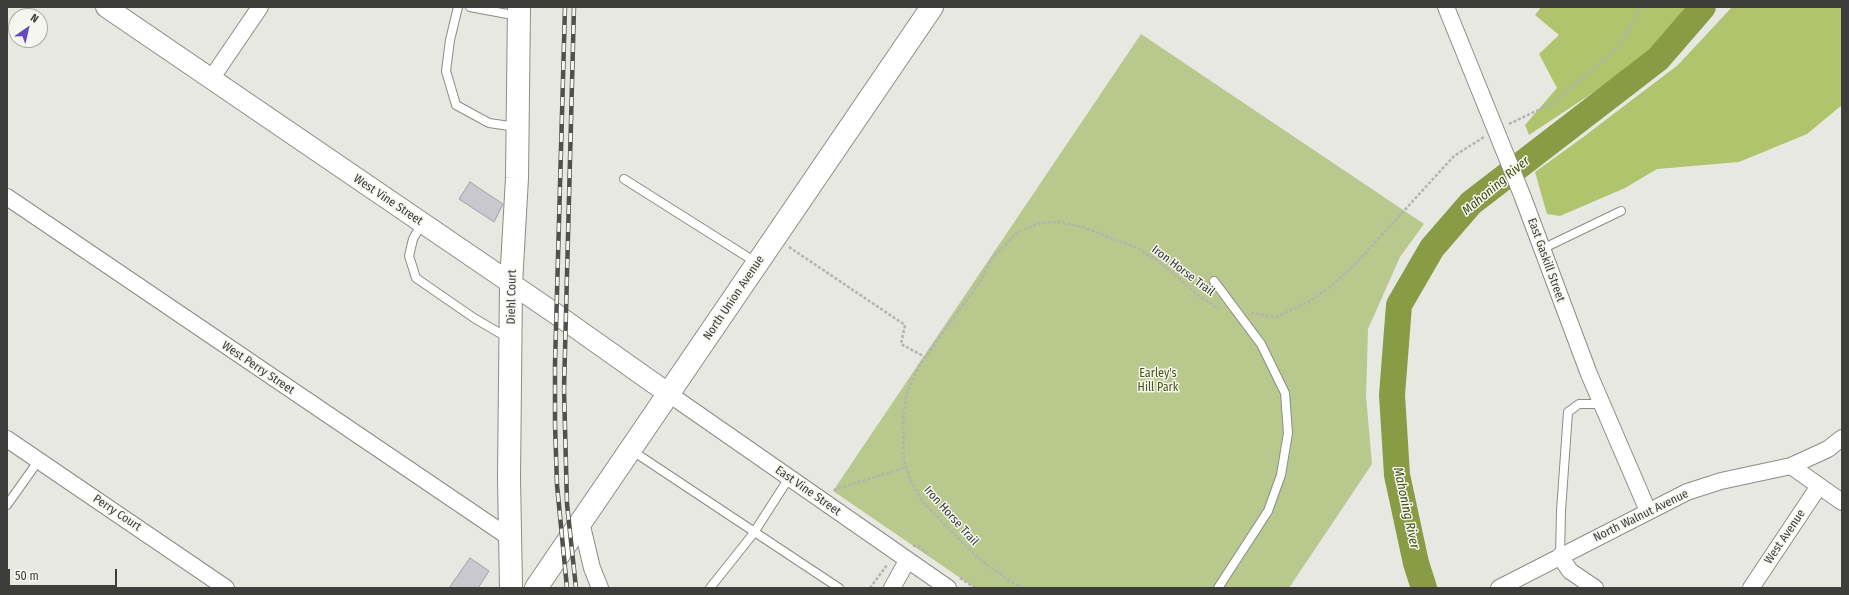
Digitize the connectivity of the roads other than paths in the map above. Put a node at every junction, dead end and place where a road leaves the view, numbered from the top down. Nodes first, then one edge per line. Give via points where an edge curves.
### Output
1 (106, 7) edge
2 (260, 7) edge
3 (458, 7) edge
4 (470, 7) edge
5 (932, 7) edge
6 (1446, 7) edge
7 (519, 11) edge
8 (211, 79) junction
9 (518, 127) junction
10 (624, 179) dead end
11 (7, 197) edge
12 (1621, 211) dead end
13 (422, 223) junction
14 (1542, 249) junction
15 (758, 263) junction
16 (1214, 281) dead end
17 (511, 284) junction
18 (511, 339) junction
19 (669, 394) junction
20 (1602, 404) junction
21 (1842, 438) edge
22 (7, 439) edge
23 (631, 450) junction
24 (39, 460) junction
25 (1791, 466) junction
26 (789, 478) junction
27 (1818, 486) junction
28 (1842, 502) edge
29 (7, 505) edge
30 (1648, 511) junction
31 (581, 522) junction
32 (754, 532) junction
33 (510, 538) junction
34 (1560, 556) junction
35 (907, 561) junction
36 (226, 588) edge
37 (511, 588) edge
38 (536, 588) edge
39 (600, 588) edge
40 (710, 588) edge
41 (839, 588) edge
42 (892, 588) edge
43 (948, 588) edge
44 (1218, 588) edge
45 (1499, 588) edge
46 (1595, 588) edge
47 (1751, 588) edge

1 - 8 street, West Vine Street
2 - 8 street
3 - 9 lane via 446,71 456,105 489,124
4 - 7 lane
5 - 15 main road, North Union Avenue
6 - 14 street, East Gaskill Street
7 - 9 main road, Diehl Court
8 - 13 street, West Vine Street
9 - 17 main road, Diehl Court via 518,178
10 - 15 lane
11 - 33 street, West Perry Street
12 - 14 lane
13 - 17 street, West Vine Street
13 - 18 lane via 412,239 409,256 416,278 474,318
14 - 20 street, East Gaskill Street
15 - 19 main road, North Union Avenue
16 - 44 lane via 1261,344 1285,393 1288,433 1281,475 1268,511
17 - 18 main road, Diehl Court
17 - 19 street, West Vine Street
18 - 33 main road, Diehl Court
19 - 23 main road, North Union Avenue
19 - 26 street, East Vine Street
20 - 30 street, East Gaskill Street
20 - 34 lane via 1579,404 1568,412
21 - 25 street, North Walnut Avenue via 1828,450
22 - 24 street, Perry Court
23 - 31 main road, North Union Avenue
23 - 32 lane
24 - 29 lane
24 - 36 street, Perry Court
25 - 27 street
25 - 30 street, North Walnut Avenue via 1721,480 1687,492
26 - 32 lane
26 - 35 street, East Vine Street
27 - 28 street
27 - 47 street, West Avenue
30 - 34 street, North Walnut Avenue
31 - 38 main road, North Union Avenue
31 - 39 street via 592,568
32 - 40 lane
32 - 41 lane
33 - 37 main road, Diehl Court
34 - 45 street, North Walnut Avenue
34 - 46 street via 1570,571
35 - 42 street
35 - 43 street, East Vine Street

